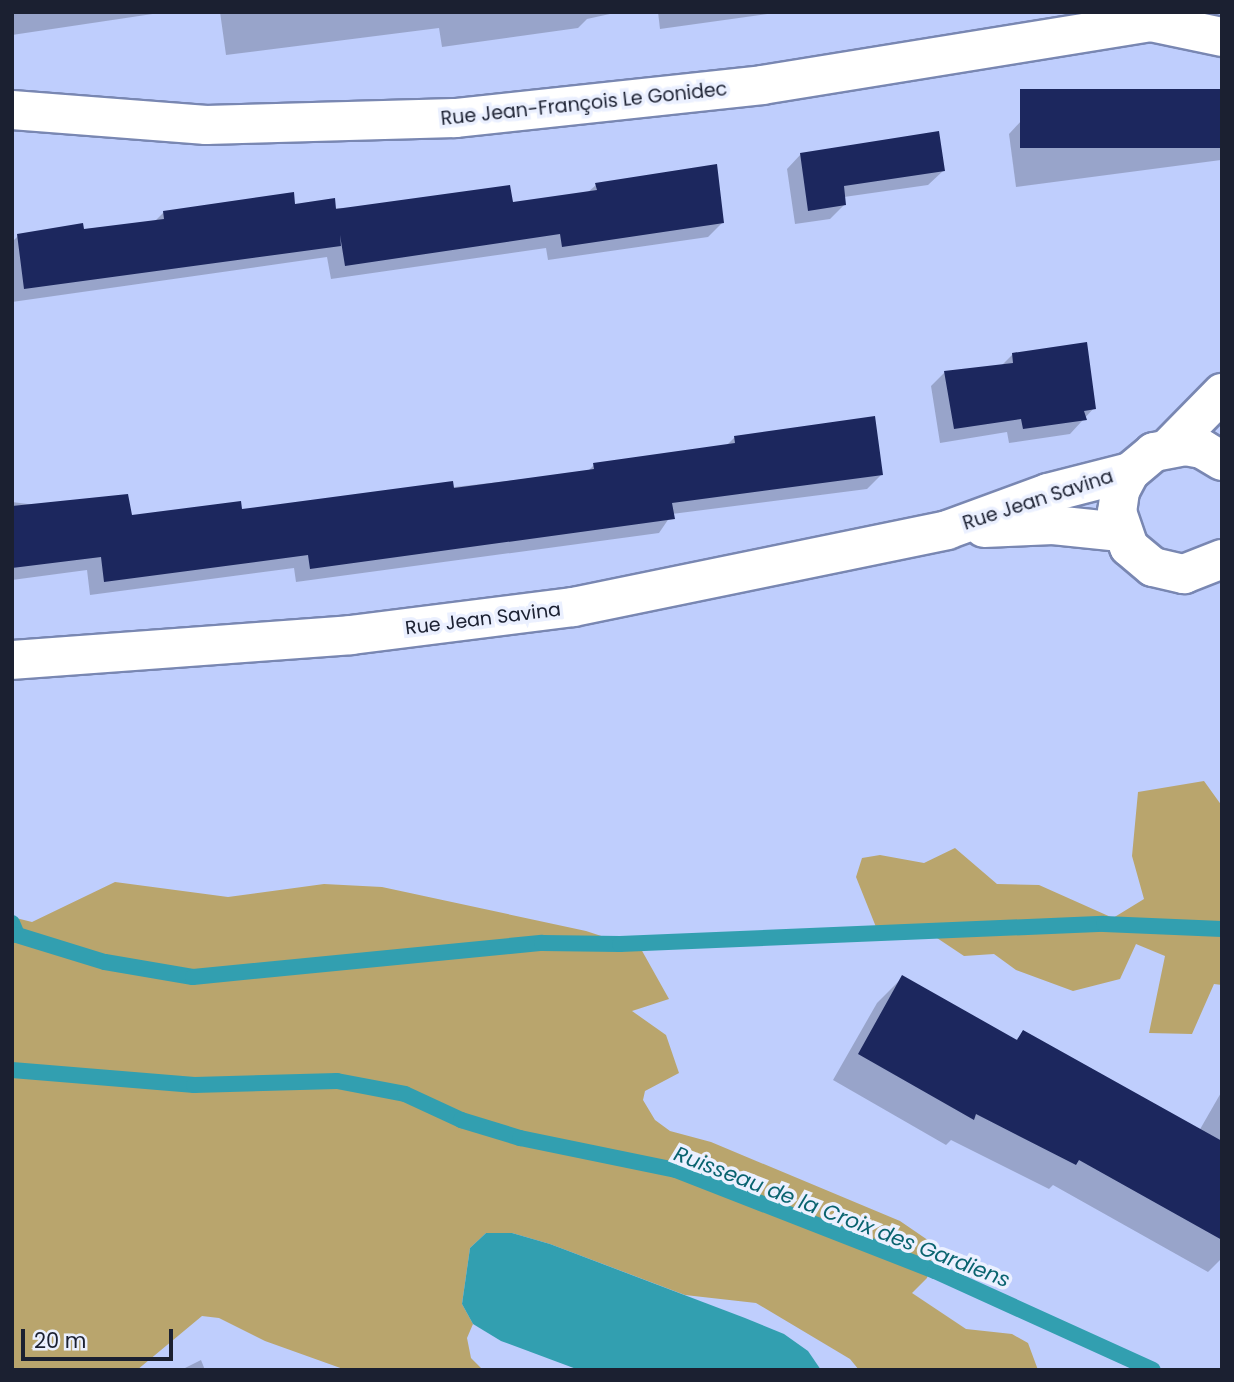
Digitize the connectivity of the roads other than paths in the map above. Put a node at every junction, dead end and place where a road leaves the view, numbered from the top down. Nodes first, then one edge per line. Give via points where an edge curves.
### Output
1 (1162, 17) edge
2 (1222, 37) edge
3 (12, 110) edge
4 (1222, 393) edge
5 (1169, 447) junction
6 (1220, 453) edge
7 (1130, 472) junction
8 (947, 530) junction
9 (1121, 532) junction
10 (1222, 559) edge
11 (12, 660) edge

1 - 2 street, Rue Jean-François Le Gonidec
1 - 3 street, Rue Jean-François Le Gonidec via 762,85 455,118 206,125
4 - 5 street
5 - 6 street
5 - 7 street via 1154,452
7 - 8 street, Rue Jean Savina via 1048,493
7 - 9 street via 1119,501
8 - 9 street, Rue Jean Savina via 1053,525
8 - 11 street, Rue Jean Savina via 677,589 559,609 351,635
9 - 10 street via 1140,559 1168,572 1200,571

